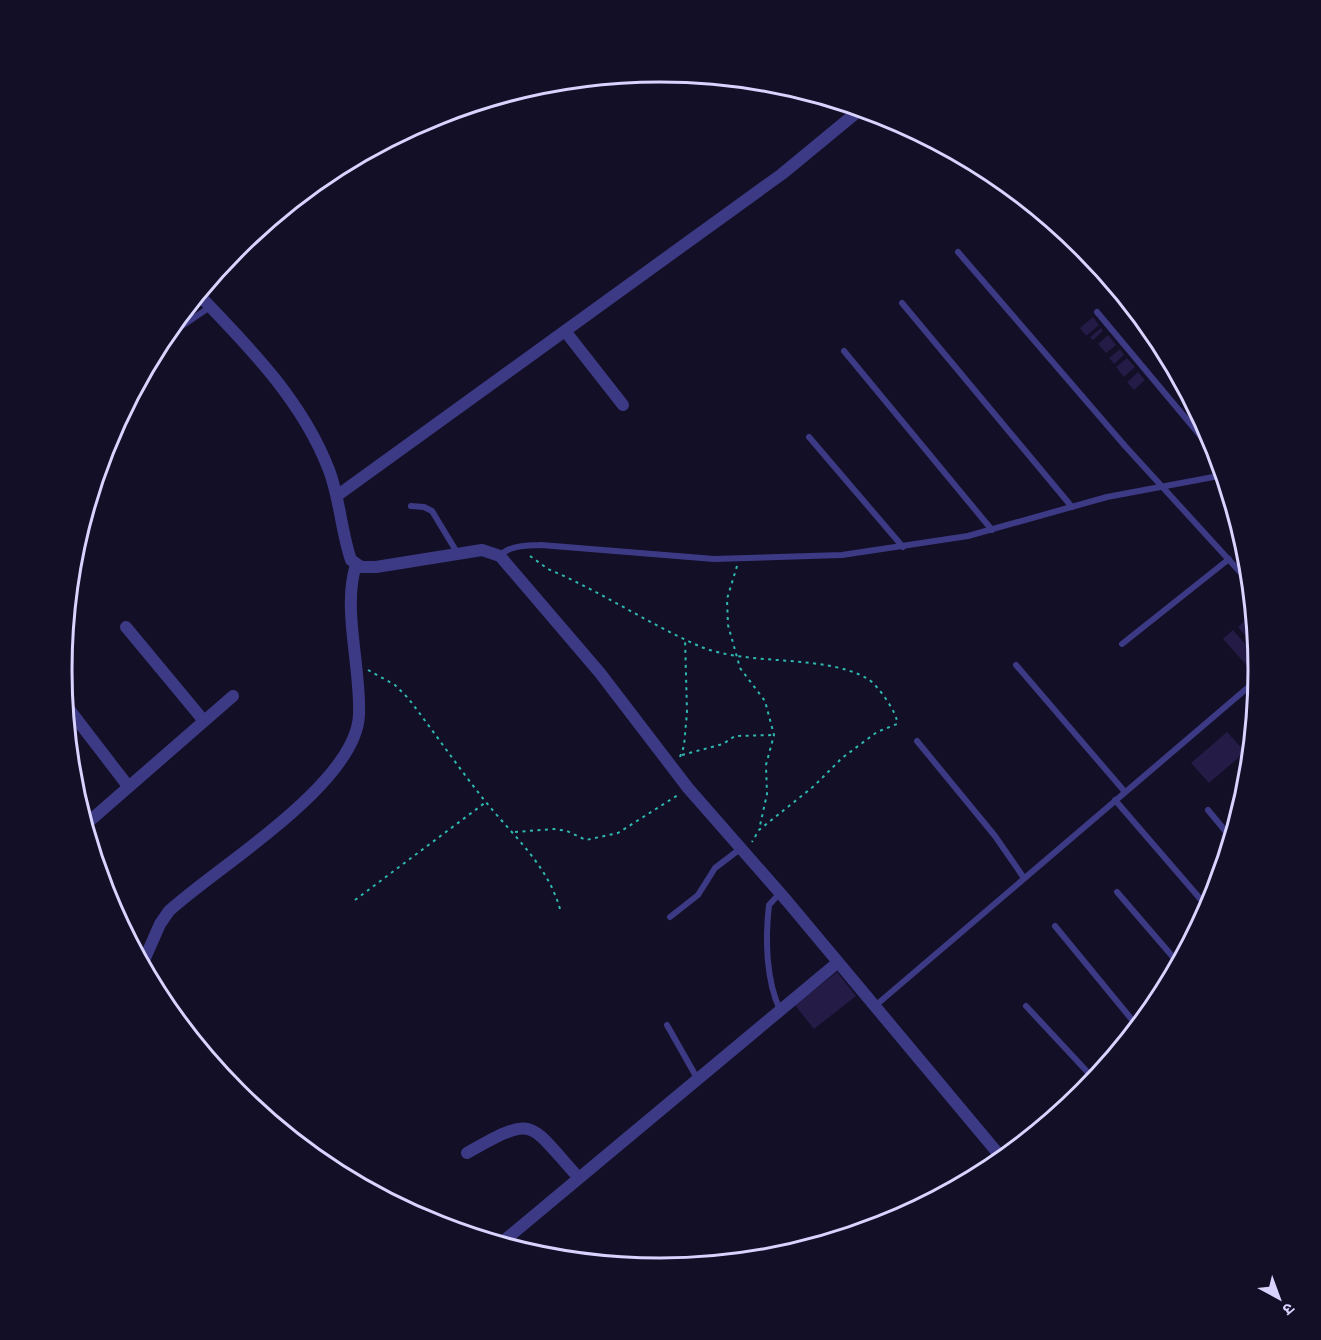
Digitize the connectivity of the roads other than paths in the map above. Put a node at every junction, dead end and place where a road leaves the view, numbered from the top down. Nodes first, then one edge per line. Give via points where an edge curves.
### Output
1 (854, 114) edge
2 (958, 252) dead end
3 (204, 300) edge
4 (902, 303) dead end
5 (210, 307) junction
6 (1097, 312) dead end
7 (185, 324) edge
8 (565, 331) junction
9 (844, 351) dead end
10 (623, 405) dead end
11 (1199, 435) edge
12 (809, 437) dead end
13 (1216, 476) edge
14 (1161, 485) junction
15 (338, 495) junction
16 (411, 506) dead end
17 (1072, 507) junction
18 (992, 530) junction
19 (903, 547) junction
20 (458, 554) junction
21 (500, 556) junction
22 (1229, 559) junction
23 (356, 565) junction
24 (1241, 571) edge
25 (126, 627) dead end
26 (1122, 644) dead end
27 (1016, 666) dead end
28 (1249, 687) edge
29 (233, 696) dead end
30 (74, 715) edge
31 (204, 721) junction
32 (917, 741) dead end
33 (128, 786) junction
34 (1125, 792) junction
35 (1115, 800) junction
36 (1208, 810) dead end
37 (91, 816) edge
38 (1226, 832) edge
39 (743, 853) junction
40 (1024, 878) junction
41 (1117, 892) dead end
42 (780, 893) junction
43 (1202, 900) edge
44 (670, 917) dead end
45 (1054, 927) dead end
46 (146, 955) edge
47 (1173, 958) edge
48 (837, 963) junction
49 (874, 1006) junction
50 (1026, 1006) dead end
51 (780, 1010) junction
52 (1133, 1021) edge
53 (667, 1025) dead end
54 (1092, 1070) edge
55 (697, 1078) junction
56 (998, 1152) edge
57 (467, 1153) dead end
58 (578, 1177) junction
59 (507, 1238) edge

1 - 8 street via 782,174
2 - 14 lane
3 - 5 street
4 - 17 lane
5 - 7 lane
5 - 15 street via 260,358 286,392 312,432
6 - 11 lane
8 - 10 street
8 - 15 street
9 - 18 lane
12 - 19 lane
13 - 14 lane
14 - 17 lane
14 - 22 lane
15 - 23 street via 349,554
16 - 20 lane via 432,511
17 - 18 lane
18 - 19 lane
19 - 21 lane via 842,555 694,558 541,546 514,548
20 - 21 street via 483,550
20 - 23 street via 376,567
21 - 39 street via 600,673
22 - 24 lane
22 - 26 lane
23 - 46 street via 350,605 358,665 355,736 336,770 169,911
25 - 31 street
27 - 34 lane
28 - 34 lane
29 - 31 street
30 - 33 street
31 - 33 street
32 - 40 lane
33 - 37 street
34 - 35 lane
35 - 40 lane
35 - 43 lane
36 - 38 lane
39 - 42 street
39 - 44 lane via 715,868 698,895
40 - 49 lane
41 - 47 lane
42 - 48 street
42 - 51 lane via 769,905 768,919 771,983
45 - 52 lane
48 - 49 street
48 - 51 street
49 - 56 street
50 - 54 lane
51 - 55 street
53 - 55 lane
55 - 58 street
57 - 58 street via 507,1130 525,1126 538,1132
58 - 59 street

